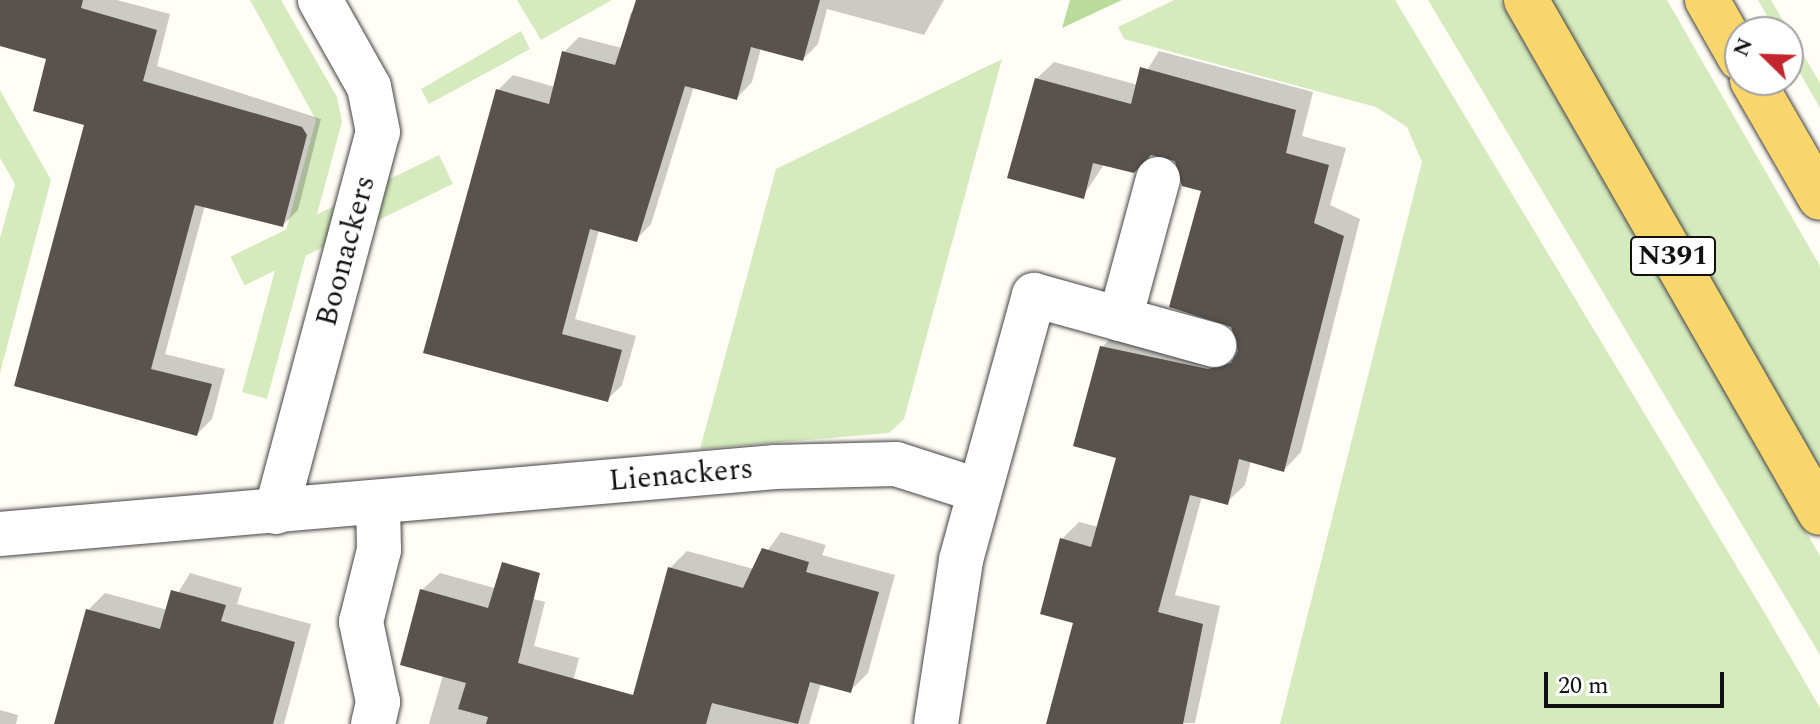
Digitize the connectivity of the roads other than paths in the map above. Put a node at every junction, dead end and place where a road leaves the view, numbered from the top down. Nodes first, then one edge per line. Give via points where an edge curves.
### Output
1 (320, 0) edge
2 (1526, 0) edge
3 (1707, 0) edge
4 (1724, 30) edge
5 (1761, 96) edge
6 (1158, 179) dead end
7 (1820, 198) edge
8 (1120, 319) junction
9 (1214, 345) dead end
10 (980, 491) junction
11 (378, 503) junction
12 (276, 512) junction
13 (1820, 513) edge
14 (0, 534) edge
15 (373, 724) edge
16 (936, 724) edge

1 - 12 street, Boonackers via 369,87 378,132
2 - 13 main road, N391
3 - 4 main road
5 - 7 main road
6 - 8 street
8 - 9 street
8 - 10 street via 1034,295
10 - 11 street, Lienackers via 896,464 729,471
10 - 16 street via 961,560
11 - 12 street, Lienackers
11 - 15 street via 379,550 361,622 378,702
12 - 14 street, Lienackers

